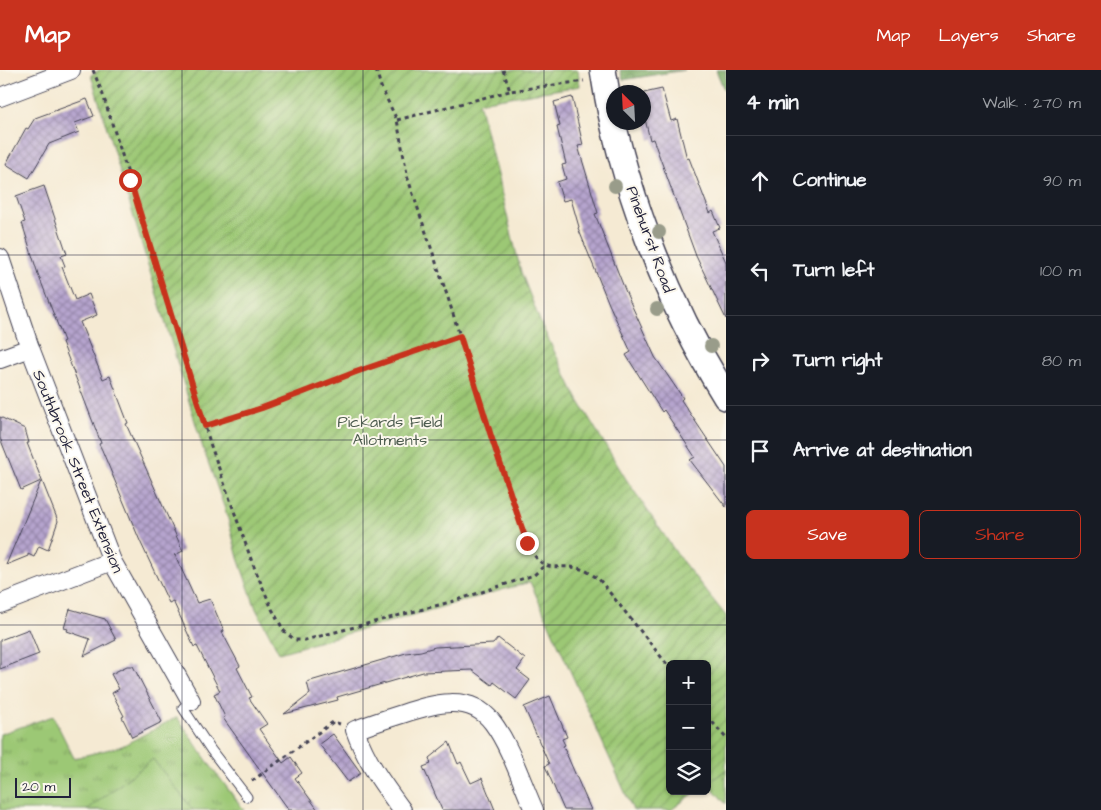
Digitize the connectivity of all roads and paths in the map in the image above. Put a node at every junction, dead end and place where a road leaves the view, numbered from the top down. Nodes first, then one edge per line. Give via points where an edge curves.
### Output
1 (71, 70) edge
2 (93, 70) edge
3 (376, 70) edge
4 (503, 70) edge
5 (603, 74) edge
6 (510, 91) junction
7 (0, 97) edge
8 (397, 120) junction
9 (0, 258) edge
10 (460, 336) junction
11 (30, 348) junction
12 (0, 359) edge
13 (726, 397) edge
14 (205, 426) junction
15 (112, 561) junction
16 (544, 566) junction
17 (0, 604) edge
18 (666, 663) edge
19 (191, 701) joint
20 (711, 721) edge
21 (355, 730) junction
22 (726, 738) edge
23 (241, 789) junction
24 (247, 797) dead end
25 (402, 810) edge
26 (534, 810) edge

1 - 7 street
2 - 14 path
3 - 8 path
4 - 6 path
5 - 6 path
5 - 13 street, Pinehurst Road via 615,132 651,245 683,321
6 - 8 path
8 - 10 path via 408,179
9 - 11 street, Southbrook Street Extension
10 - 14 path
10 - 16 path via 527,543
11 - 12 street
11 - 15 street, Southbrook Street Extension
14 - 16 path via 252,562 284,631 295,640 454,600 534,575
15 - 17 street
15 - 19 street, Southbrook Street Extension
16 - 18 path via 584,570 598,578
19 - 23 lane, Southbrook Street Extension via 183,708
20 - 22 path
21 - 23 path via 332,722
21 - 25 street via 374,772
21 - 26 street via 440,703 469,705 484,714 497,728
23 - 24 lane, Southbrook Street Extension

